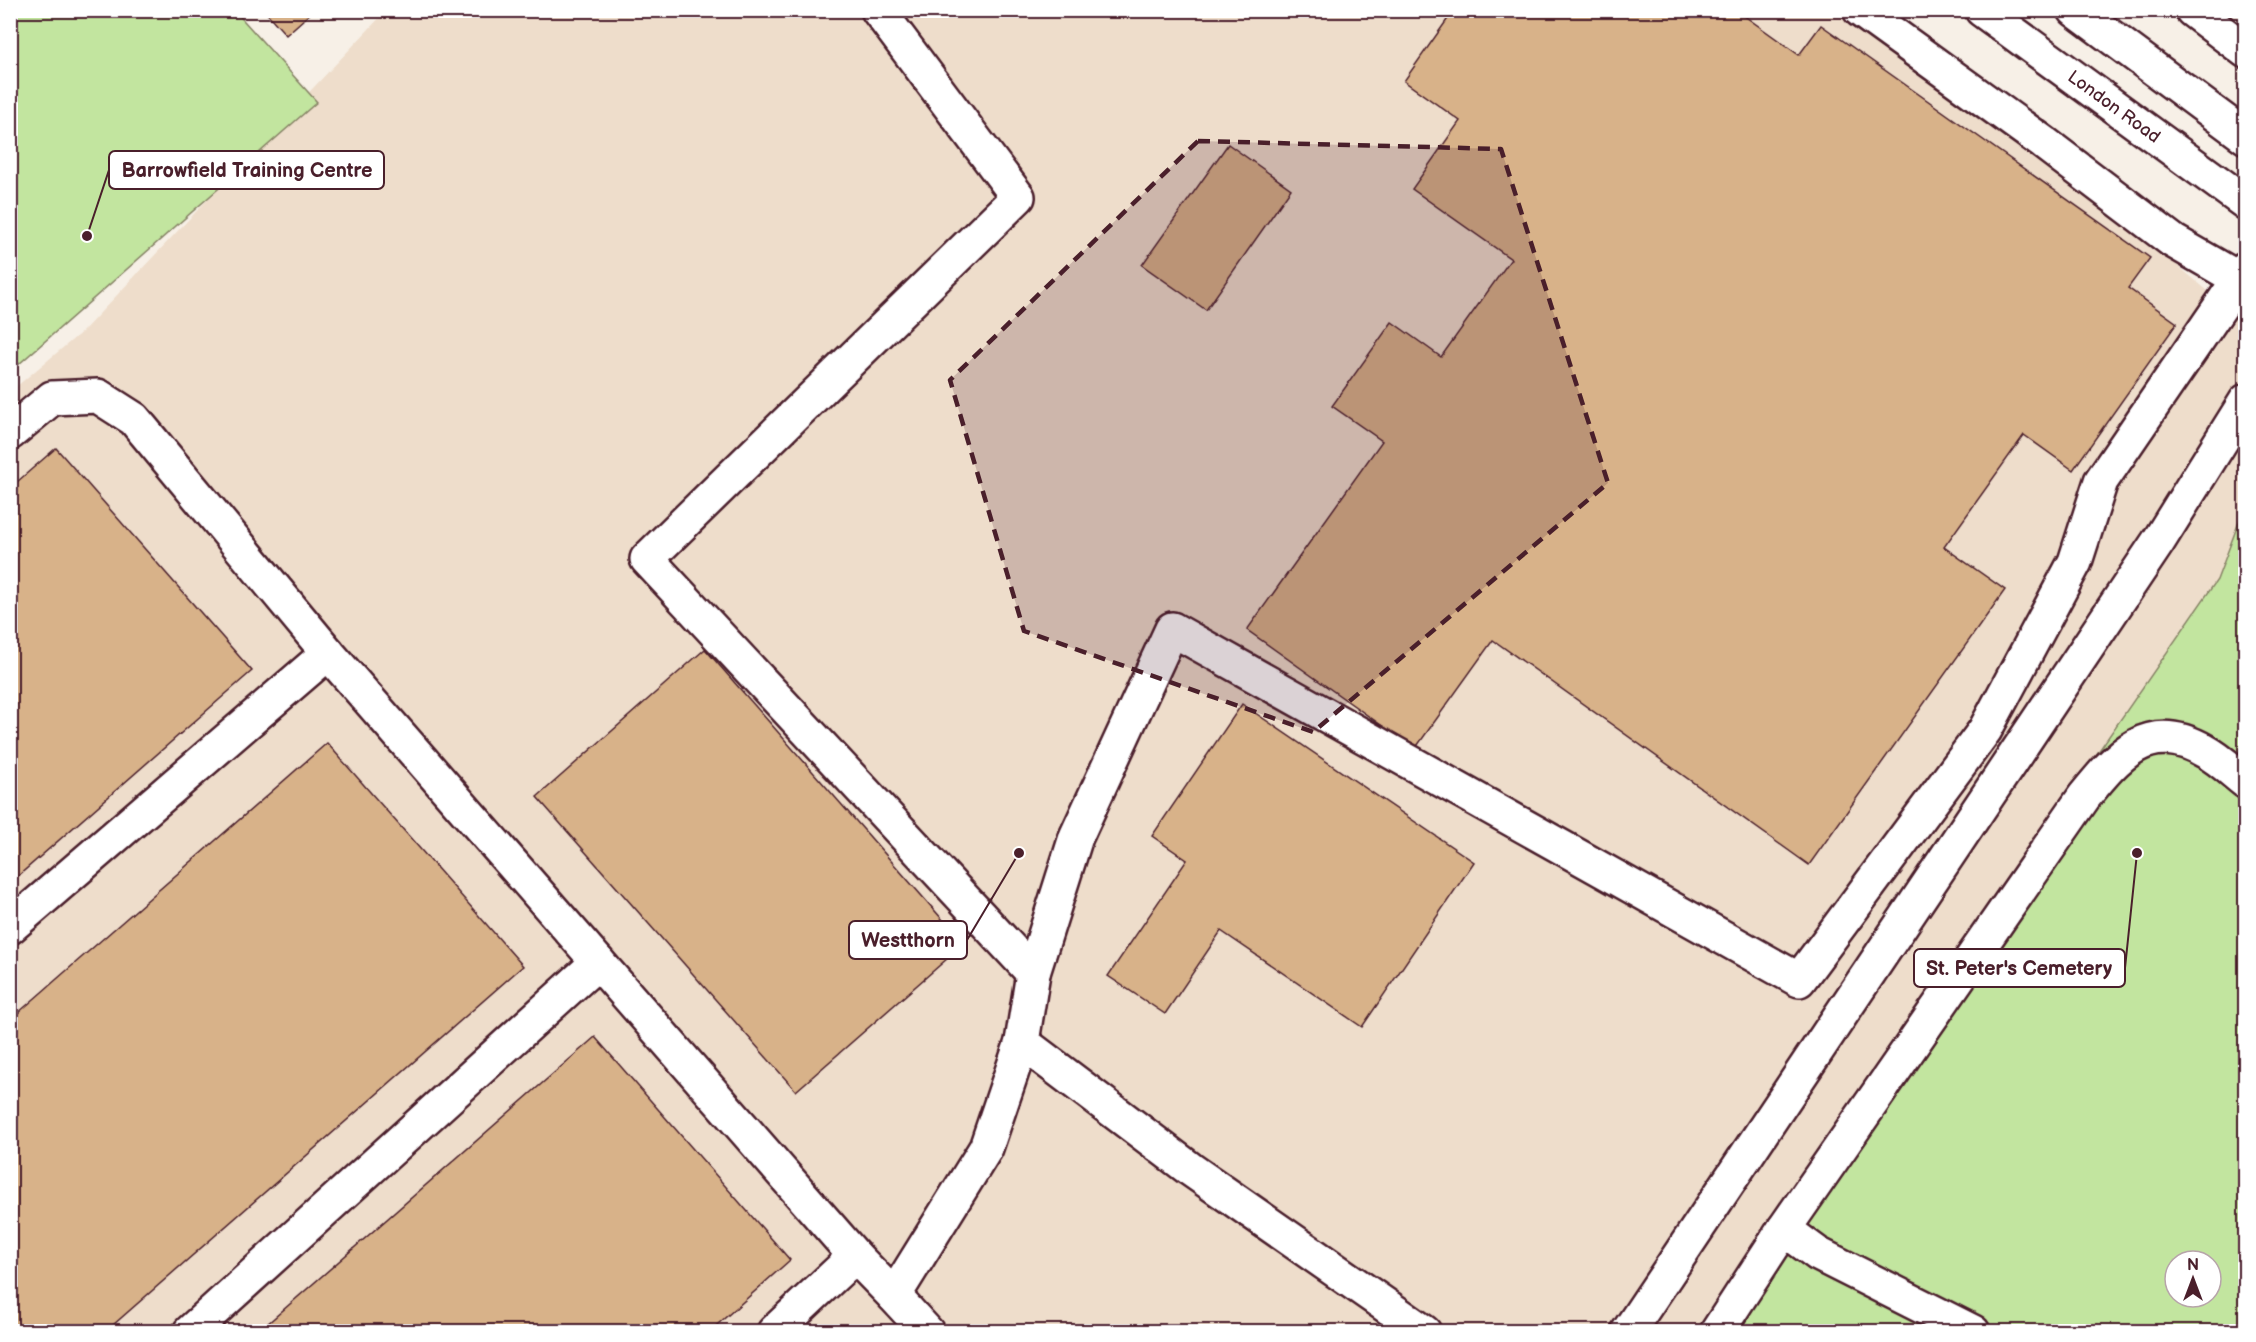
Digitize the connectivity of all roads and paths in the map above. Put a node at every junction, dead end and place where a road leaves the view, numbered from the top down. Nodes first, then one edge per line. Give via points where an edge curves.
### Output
1 (878, 10) edge
2 (1860, 10) edge
3 (1982, 10) edge
4 (2075, 10) edge
5 (2192, 10) edge
6 (2246, 51) edge
7 (2246, 137) edge
8 (2246, 203) edge
9 (2242, 274) edge
10 (2246, 401) edge
11 (10, 433) edge
12 (328, 653) junction
13 (2246, 782) edge
14 (10, 927) edge
15 (598, 962) junction
16 (1032, 973) junction
17 (1022, 1042) junction
18 (1784, 1229) junction
19 (855, 1256) junction
20 (894, 1296) junction
21 (190, 1332) edge
22 (774, 1332) edge
23 (927, 1332) edge
24 (1424, 1332) edge
25 (1628, 1332) edge
26 (1717, 1332) edge
27 (1973, 1332) edge

1 - 16 main road via 1018,197 647,559
2 - 9 main road via 2173,241
3 - 8 main road, London Road
4 - 7 main road
5 - 6 main road
9 - 16 main road via 2101,481 2075,562 1985,730 1799,980 1172,629 1076,837
10 - 25 main road via 2158,542
11 - 12 main road via 52,398 98,396 134,419
12 - 14 main road
12 - 15 main road
13 - 18 main road via 2207,752 2168,737 2152,738 2133,747 2109,767 2084,797
15 - 19 main road
15 - 21 main road
16 - 17 main road
17 - 20 main road via 986,1148
17 - 24 main road via 1190,1169
18 - 26 main road
18 - 27 main road via 1818,1254
19 - 20 main road
19 - 22 main road
20 - 23 main road

